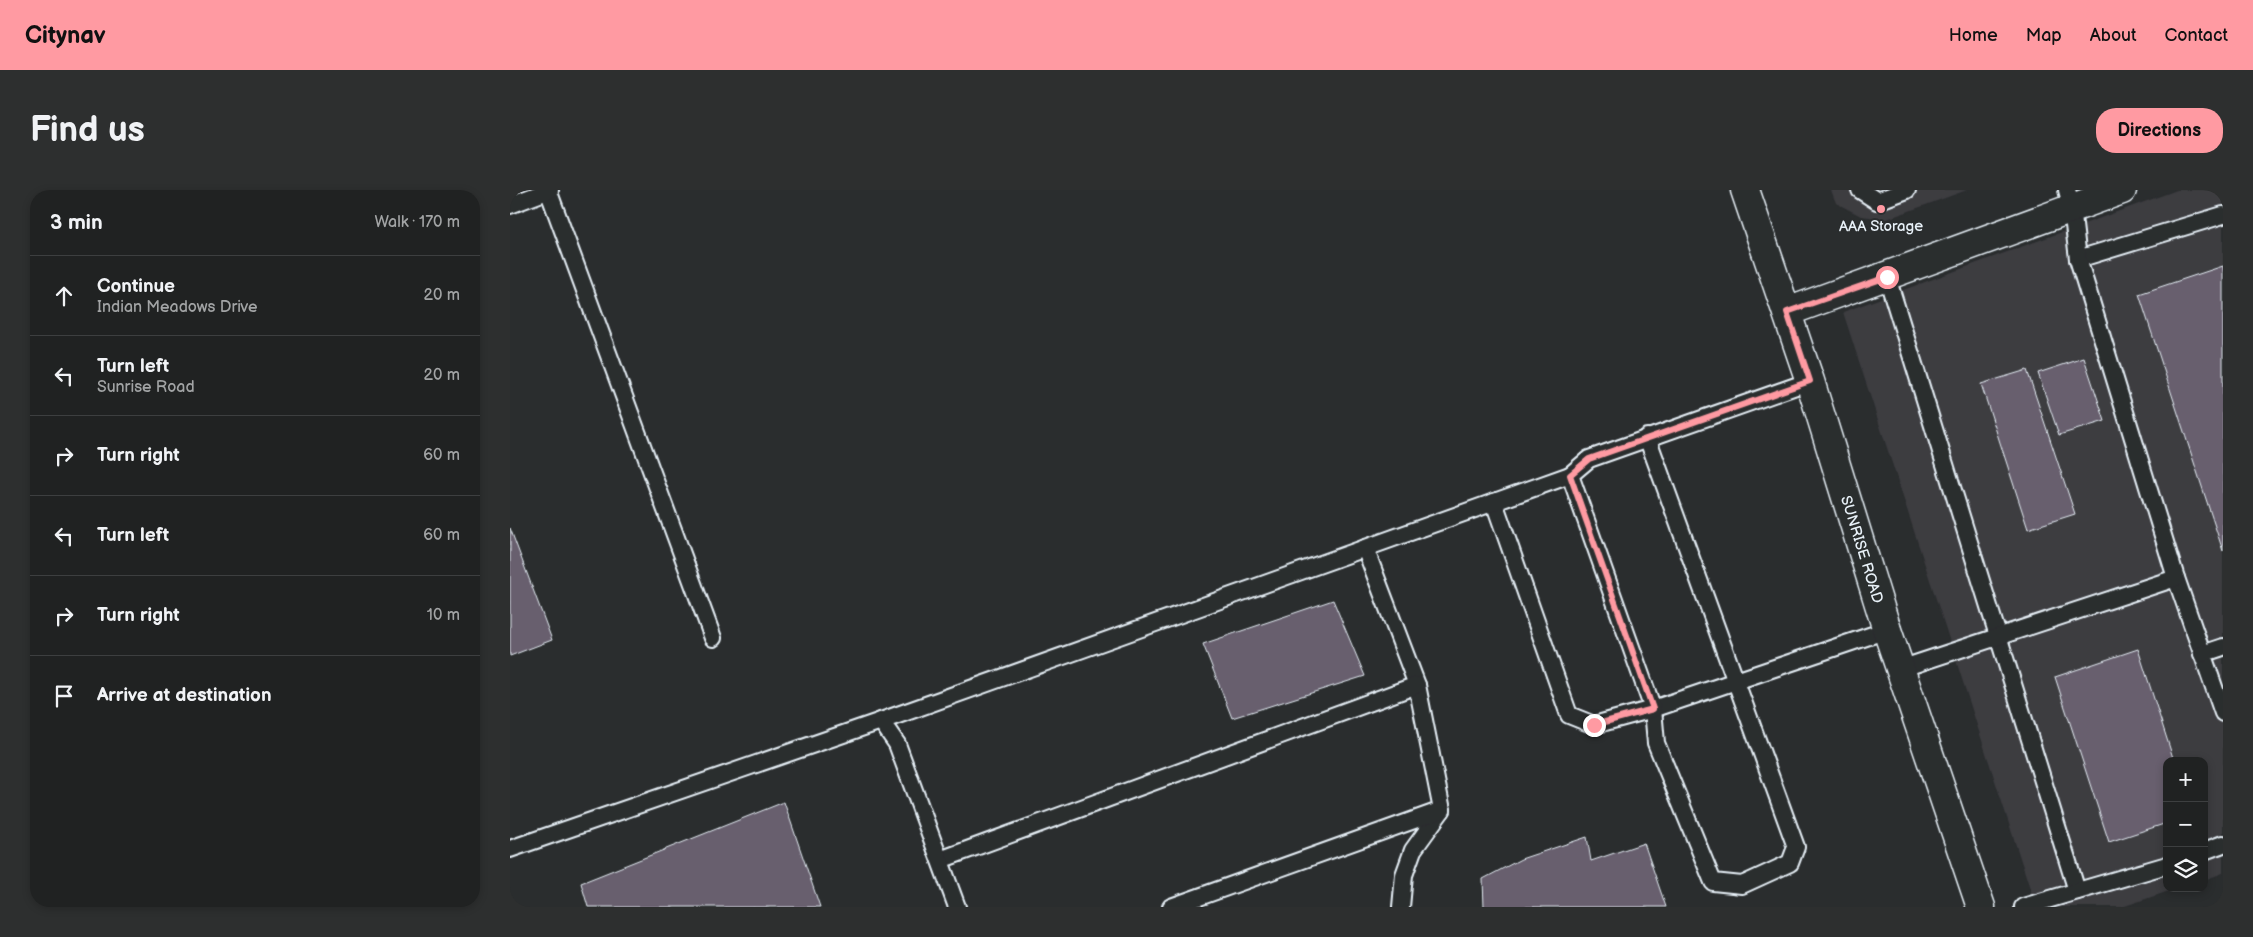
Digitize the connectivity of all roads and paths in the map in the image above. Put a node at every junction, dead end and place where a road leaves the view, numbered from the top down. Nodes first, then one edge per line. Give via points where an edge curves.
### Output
1 (549, 190) edge
2 (1745, 190) edge
3 (1860, 190) edge
4 (1907, 190) edge
5 (2122, 190) edge
6 (2070, 199) edge
7 (510, 205) edge
8 (2223, 215) edge
9 (2078, 259) junction
10 (1887, 277) junction
11 (1787, 312) junction
12 (1810, 381) junction
13 (1648, 437) junction
14 (1570, 475) junction
15 (1494, 502) junction
16 (1365, 548) junction
17 (2176, 578) junction
18 (1887, 630) junction
19 (1998, 636) junction
20 (712, 638) dead end
21 (2223, 647) edge
22 (2202, 654) junction
23 (1900, 669) junction
24 (1735, 681) junction
25 (1417, 685) junction
26 (1653, 709) junction
27 (2223, 713) edge
28 (881, 721) junction
29 (1442, 810) junction
30 (2223, 844) edge
31 (510, 849) edge
32 (2208, 850) edge
33 (940, 860) junction
34 (2163, 866) edge
35 (2077, 891) junction
36 (957, 907) edge
37 (1171, 907) edge
38 (1401, 907) edge
39 (1981, 907) edge
40 (2023, 907) edge

1 - 7 lane
1 - 20 lane
2 - 11 main road, SUNRISE ROAD
3 - 4 lane via 1877,201
5 - 6 main road
6 - 9 lane
6 - 10 main road
8 - 9 lane
9 - 17 lane
10 - 11 main road
10 - 19 lane
11 - 12 main road, SUNRISE ROAD
12 - 13 lane
12 - 18 main road, SUNRISE ROAD
13 - 14 lane via 1589,459
13 - 24 lane
14 - 15 lane
14 - 26 lane
15 - 16 lane
15 - 26 lane via 1570,715 1594,725
16 - 25 lane
16 - 28 lane
17 - 19 lane
17 - 22 lane
18 - 23 main road, SUNRISE ROAD
18 - 24 lane
19 - 23 lane
19 - 35 lane
21 - 22 lane
22 - 27 lane
23 - 39 main road, SUNRISE ROAD
24 - 26 lane
24 - 26 lane via 1796,847 1790,863 1742,885 1713,882 1656,743
25 - 29 lane
25 - 33 lane
28 - 31 lane
28 - 33 lane via 897,744
29 - 37 lane
29 - 38 lane via 1413,850 1404,875
30 - 32 lane
33 - 36 lane
34 - 35 lane
35 - 40 lane

